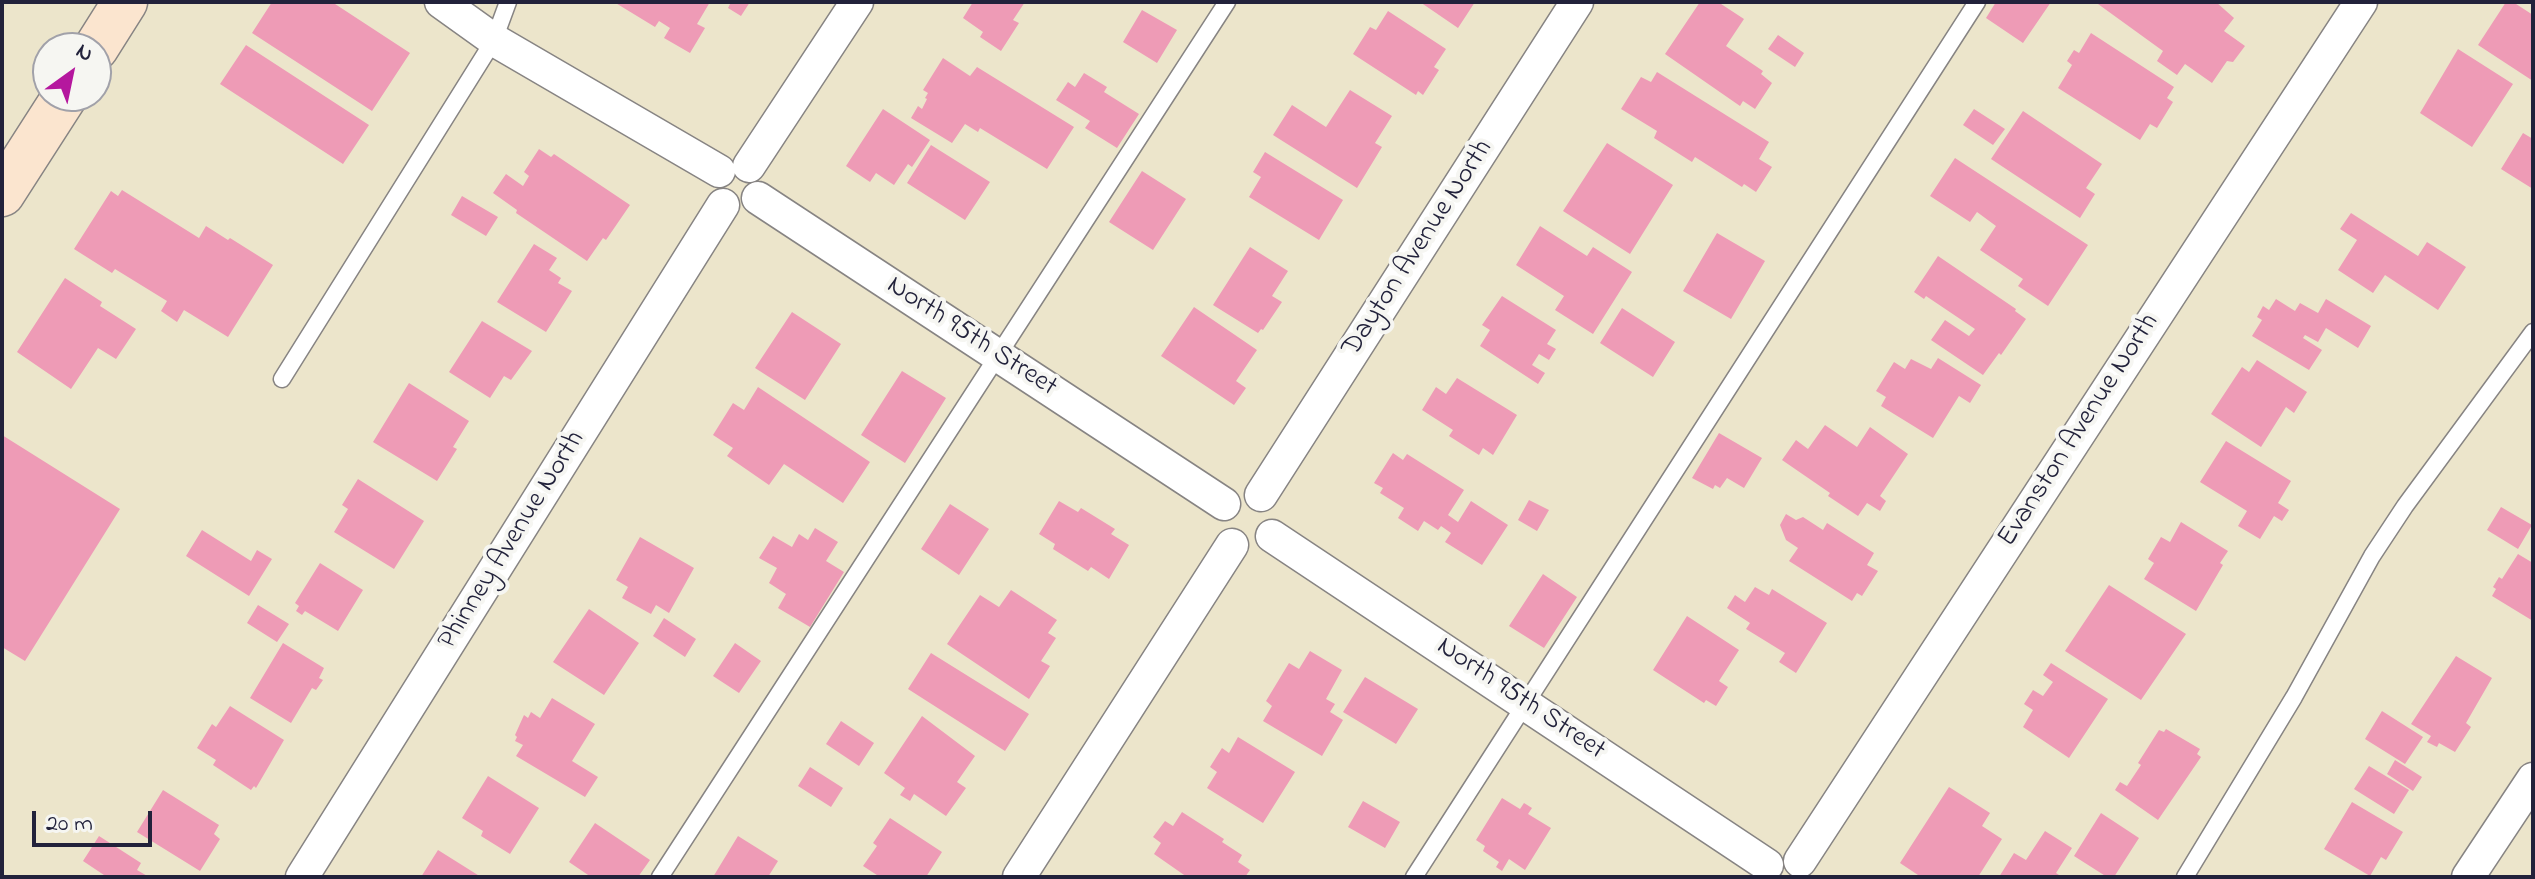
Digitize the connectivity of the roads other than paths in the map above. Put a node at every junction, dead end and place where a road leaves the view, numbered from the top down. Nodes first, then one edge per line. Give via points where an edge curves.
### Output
1 (125, 2) edge
2 (441, 2) edge
3 (508, 2) edge
4 (857, 2) edge
5 (1227, 2) edge
6 (1577, 2) edge
7 (1977, 2) edge
8 (2361, 2) edge
9 (106, 32) edge
10 (494, 40) junction
11 (55, 112) edge
12 (734, 168) junction
13 (2, 194) edge
14 (758, 198) junction
15 (723, 205) junction
16 (2533, 332) edge
17 (999, 357) junction
18 (282, 379) dead end
19 (1261, 495) junction
20 (1224, 504) junction
21 (1272, 536) junction
22 (1232, 545) junction
23 (1525, 704) junction
24 (2533, 779) edge
25 (1804, 869) edge
26 (1766, 871) edge
27 (302, 877) edge
28 (660, 877) edge
29 (1019, 877) edge
30 (1414, 877) edge
31 (2185, 877) edge
32 (2468, 877) edge

1 - 9 main road
2 - 10 street
3 - 10 lane
4 - 12 street
5 - 17 lane
6 - 19 street, Dayton Avenue North
7 - 23 lane
8 - 25 street, Evanston Avenue North
10 - 12 street
10 - 18 lane
11 - 13 main road
12 - 14 street via 760,178
12 - 15 street via 714,190
14 - 15 street via 737,210
14 - 17 street, North 95th Street
15 - 27 street, Phinney Avenue North
16 - 31 lane via 2372,556
17 - 20 street, North 95th Street
17 - 28 lane
19 - 20 street via 1242,491
19 - 21 street via 1275,509
20 - 22 street via 1219,527
21 - 22 street via 1254,549
21 - 23 street, North 95th Street
22 - 29 street
23 - 26 street, North 95th Street
23 - 30 lane
24 - 32 street
25 - 26 street via 1794,857 1780,856

